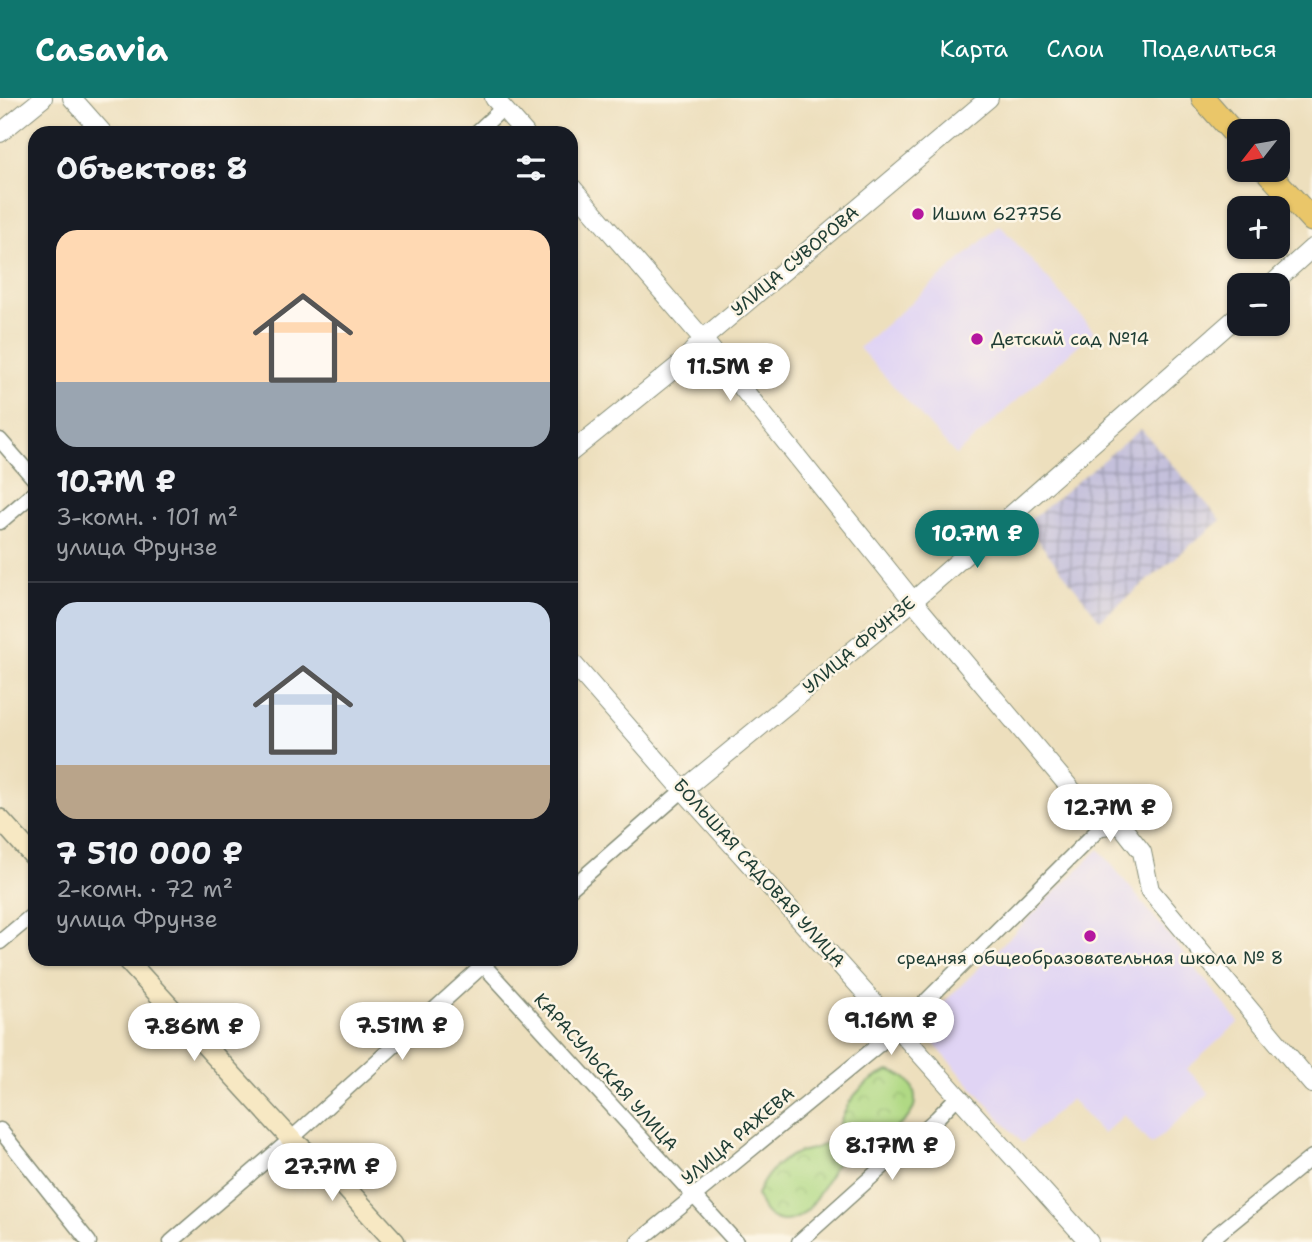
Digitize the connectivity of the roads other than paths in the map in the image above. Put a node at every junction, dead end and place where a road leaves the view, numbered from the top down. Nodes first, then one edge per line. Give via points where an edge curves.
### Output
1 (43, 98) edge
2 (72, 98) edge
3 (989, 98) edge
4 (1203, 98) edge
5 (499, 103) edge
6 (1227, 125) edge
7 (97, 126) edge
8 (481, 126) edge
9 (519, 126) edge
10 (0, 133) edge
11 (1277, 182) edge
12 (578, 194) edge
13 (1312, 220) edge
14 (1312, 248) edge
15 (1284, 273) edge
16 (1227, 325) edge
17 (703, 339) junction
18 (0, 440) edge
19 (578, 447) edge
20 (28, 472) edge
21 (28, 498) edge
22 (0, 522) edge
23 (913, 601) junction
24 (578, 669) edge
25 (683, 790) junction
26 (0, 819) edge
27 (1102, 826) junction
28 (28, 850) edge
29 (578, 882) edge
30 (28, 919) edge
31 (0, 942) edge
32 (132, 966) edge
33 (479, 966) edge
34 (488, 966) edge
35 (899, 1028) junction
36 (1312, 1084) edge
37 (959, 1095) junction
38 (0, 1130) edge
39 (291, 1139) junction
40 (1312, 1157) edge
41 (695, 1197) junction
42 (89, 1242) edge
43 (171, 1242) edge
44 (395, 1242) edge
45 (638, 1242) edge
46 (736, 1242) edge
47 (799, 1242) edge
48 (1089, 1242) edge
49 (1208, 1242) edge

1 - 10 street
2 - 7 street
3 - 17 street, УЛИЦА СУВОРОВА
4 - 6 main road
5 - 8 street
5 - 9 street
11 - 13 main road
12 - 17 street
14 - 15 street
16 - 23 street, УЛИЦА ФРУНЗЕ
17 - 19 street, УЛИЦА СУВОРОВА via 684,361
17 - 23 street
18 - 20 street
21 - 22 street
23 - 25 street, УЛИЦА ФРУНЗЕ
23 - 27 street
24 - 25 street, БОЛЬШАЯ САДОВАЯ УЛИЦА
25 - 29 street, УЛИЦА ФРУНЗЕ
25 - 35 street, БОЛЬШАЯ САДОВАЯ УЛИЦА
26 - 28 main road
27 - 35 street, УЛИЦА РАЖЕВА
27 - 36 street via 1121,824 1142,852 1150,890
30 - 31 street
32 - 39 main road
33 - 39 street
34 - 41 street, КАРАСУЛЬСКАЯ УЛИЦА
35 - 37 street, БОЛЬШАЯ САДОВАЯ УЛИЦА
35 - 41 street, УЛИЦА РАЖЕВА
37 - 47 street
37 - 48 street, БОЛЬШАЯ САДОВАЯ УЛИЦА
38 - 42 street
39 - 43 street
39 - 44 main road via 334,1175
40 - 49 street
41 - 45 street, УЛИЦА РАЖЕВА
41 - 46 street, КАРАСУЛЬСКАЯ УЛИЦА

